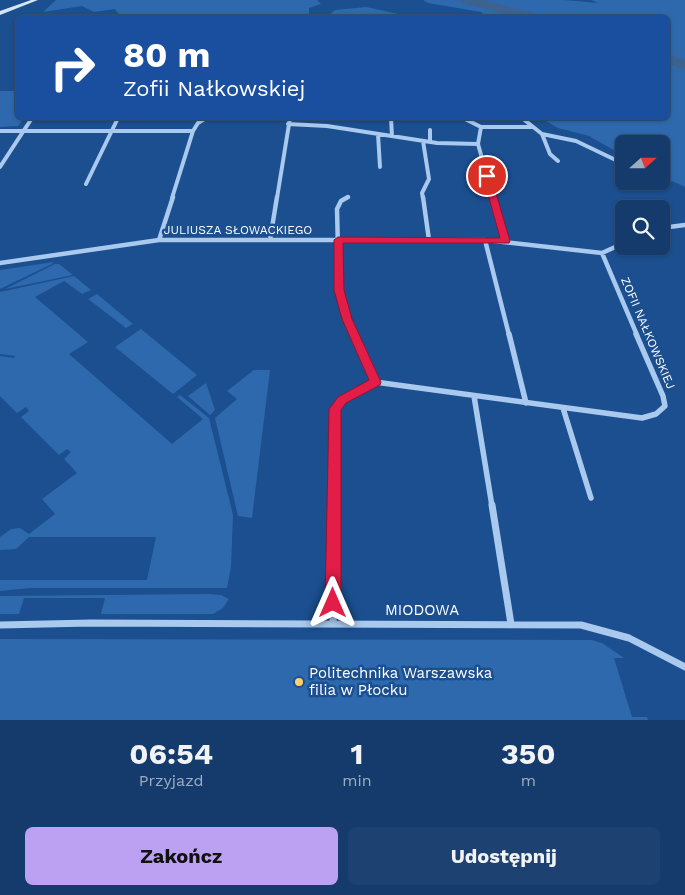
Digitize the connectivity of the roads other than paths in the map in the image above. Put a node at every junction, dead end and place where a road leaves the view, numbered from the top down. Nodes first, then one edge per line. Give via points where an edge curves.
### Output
1 (36, 0) edge
2 (0, 13) edge
3 (31, 120) edge
4 (117, 120) edge
5 (203, 120) edge
6 (289, 120) edge
7 (390, 120) edge
8 (467, 120) edge
9 (524, 120) edge
10 (288, 124) junction
11 (481, 127) junction
12 (532, 127) junction
13 (430, 130) dead end
14 (0, 131) edge
15 (111, 131) junction
16 (194, 131) junction
17 (23, 132) junction
18 (378, 134) junction
19 (542, 134) junction
20 (392, 136) junction
21 (423, 141) junction
22 (430, 142) junction
23 (478, 144) junction
24 (615, 160) edge
25 (558, 161) dead end
26 (0, 167) edge
27 (380, 168) dead end
28 (86, 184) dead end
29 (348, 197) dead end
30 (685, 225) edge
31 (670, 227) edge
32 (159, 240) junction
33 (270, 240) junction
34 (338, 240) junction
35 (430, 240) junction
36 (485, 240) junction
37 (505, 241) junction
38 (615, 246) edge
39 (602, 253) junction
40 (0, 263) edge
41 (375, 382) junction
42 (474, 396) junction
43 (526, 403) junction
44 (563, 408) junction
45 (591, 498) dead end
46 (333, 624) junction
47 (511, 624) junction
48 (0, 625) edge
49 (685, 667) edge

1 - 2 main road
3 - 17 street
4 - 15 street
5 - 16 street
6 - 10 street
7 - 20 street
8 - 11 street
9 - 12 street
10 - 18 street
10 - 33 street
11 - 12 street
11 - 23 street
12 - 19 street
13 - 22 street
14 - 17 street
15 - 16 street
15 - 17 street
15 - 28 street
16 - 32 street
17 - 26 street
18 - 20 street
18 - 27 street
19 - 24 street via 576,141
19 - 25 street via 550,154
20 - 21 street
21 - 22 street
21 - 35 street via 429,180 422,194
22 - 23 street
23 - 37 street
29 - 34 street via 337,208
30 - 31 street
32 - 33 street, JULIUSZA SŁOWACKIEGO
32 - 40 street, JULIUSZA SŁOWACKIEGO
33 - 34 street, JULIUSZA SŁOWACKIEGO
34 - 35 street, JULIUSZA SŁOWACKIEGO
34 - 41 street via 339,290 347,319
35 - 36 street, JULIUSZA SŁOWACKIEGO
36 - 37 street, JULIUSZA SŁOWACKIEGO
36 - 43 street
37 - 39 street, JULIUSZA SŁOWACKIEGO
38 - 39 street
39 - 44 street, ZOFII NAŁKOWSKIEJ via 665,406 650,418
41 - 42 street, ZOFII NAŁKOWSKIEJ
41 - 46 street via 342,400 335,409
42 - 43 street, ZOFII NAŁKOWSKIEJ
42 - 47 street
43 - 44 street, ZOFII NAŁKOWSKIEJ
44 - 45 street
46 - 47 street, MIODOWA
46 - 48 street, MIODOWA
47 - 49 street, MIODOWA via 597,628 629,638

